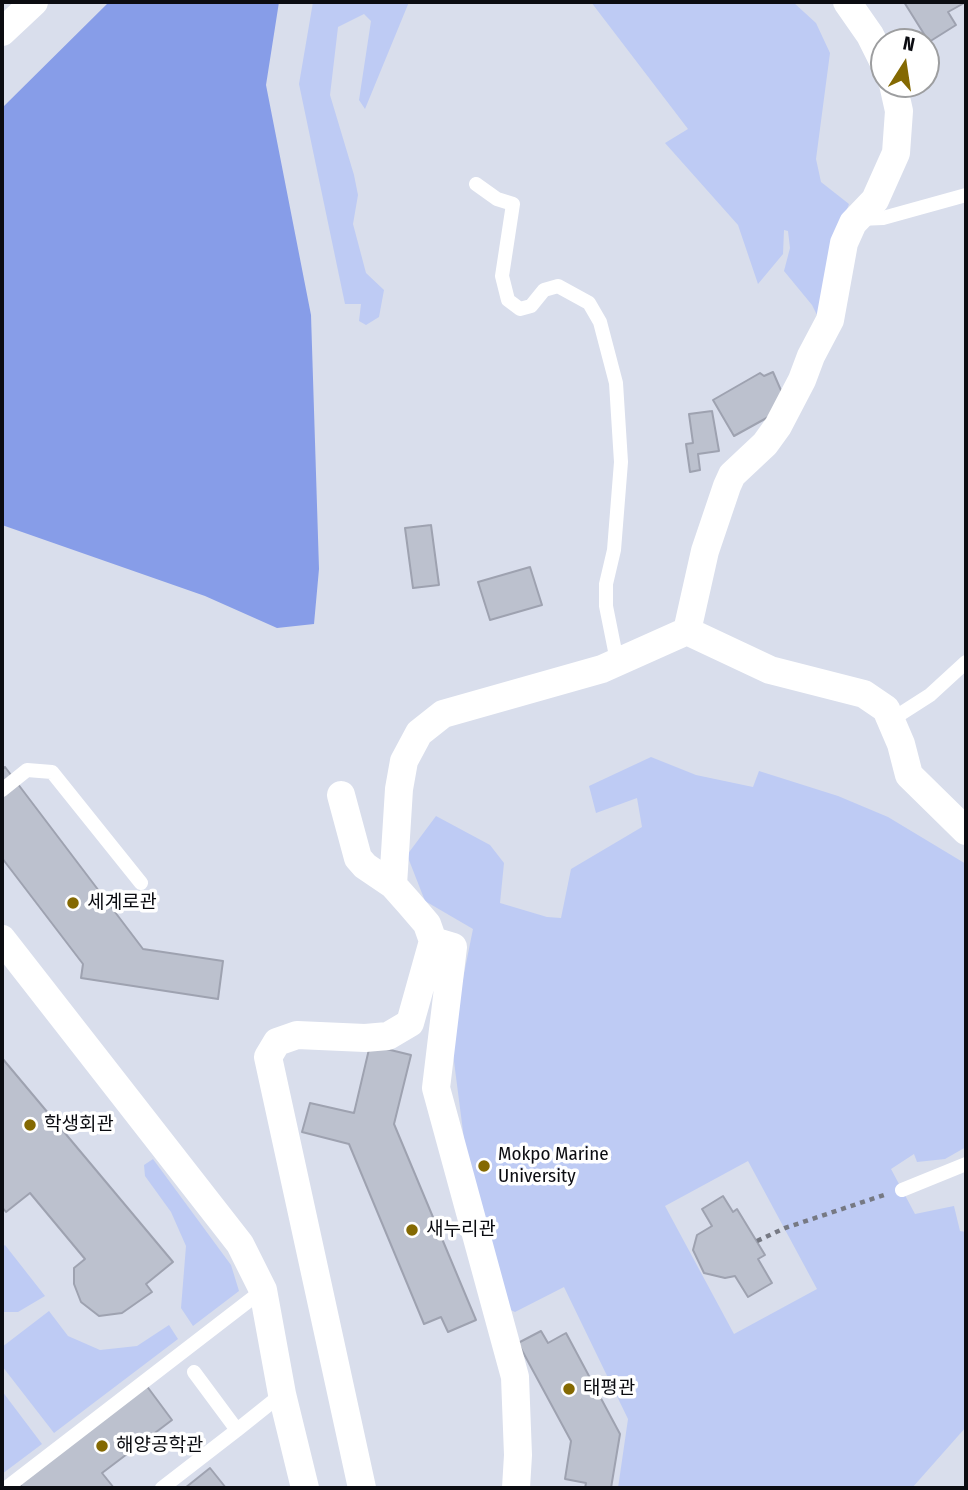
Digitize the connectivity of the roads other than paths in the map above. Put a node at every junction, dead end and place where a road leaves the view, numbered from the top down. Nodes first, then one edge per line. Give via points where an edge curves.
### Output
1 (34, 2) edge
2 (847, 2) edge
3 (2, 32) edge
4 (870, 35) edge
5 (896, 98) edge
6 (476, 184) dead end
7 (966, 195) edge
8 (858, 219) junction
9 (687, 631) junction
10 (617, 661) junction
11 (966, 662) edge
12 (891, 720) junction
13 (2, 790) edge
14 (341, 795) dead end
15 (966, 831) edge
16 (141, 883) dead end
17 (393, 885) junction
18 (2, 939) edge
19 (433, 941) junction
20 (966, 1164) edge
21 (902, 1190) road end
22 (263, 1290) junction
23 (194, 1372) dead end
24 (282, 1394) junction
25 (237, 1430) junction
26 (6, 1488) edge
27 (162, 1488) edge
28 (305, 1488) edge
29 (362, 1488) edge
30 (516, 1488) edge

1 - 3 street
2 - 4 street
5 - 8 street via 896,153 875,200
6 - 10 lane via 513,204 502,275 508,300 520,309 531,306 544,290 558,286 589,303 600,322 616,383 621,463 614,550 606,584
7 - 8 lane via 883,218
8 - 9 street via 844,243 830,320 802,380 778,426 727,486 705,551
9 - 10 street
9 - 12 street via 770,670 864,694 886,709
10 - 17 street via 443,714 419,733 404,761 399,789
11 - 12 lane via 930,695
12 - 15 street via 909,775
13 - 16 lane via 27,770 52,772
14 - 17 street via 358,858
17 - 19 street via 427,924
18 - 22 street via 240,1244
19 - 29 street via 410,1023 388,1036 297,1034 277,1042 268,1057
19 - 30 street via 453,947 436,1088 515,1377
20 - 21 lane
22 - 24 street
22 - 26 lane
23 - 25 lane
24 - 25 lane
24 - 28 street
25 - 27 lane

